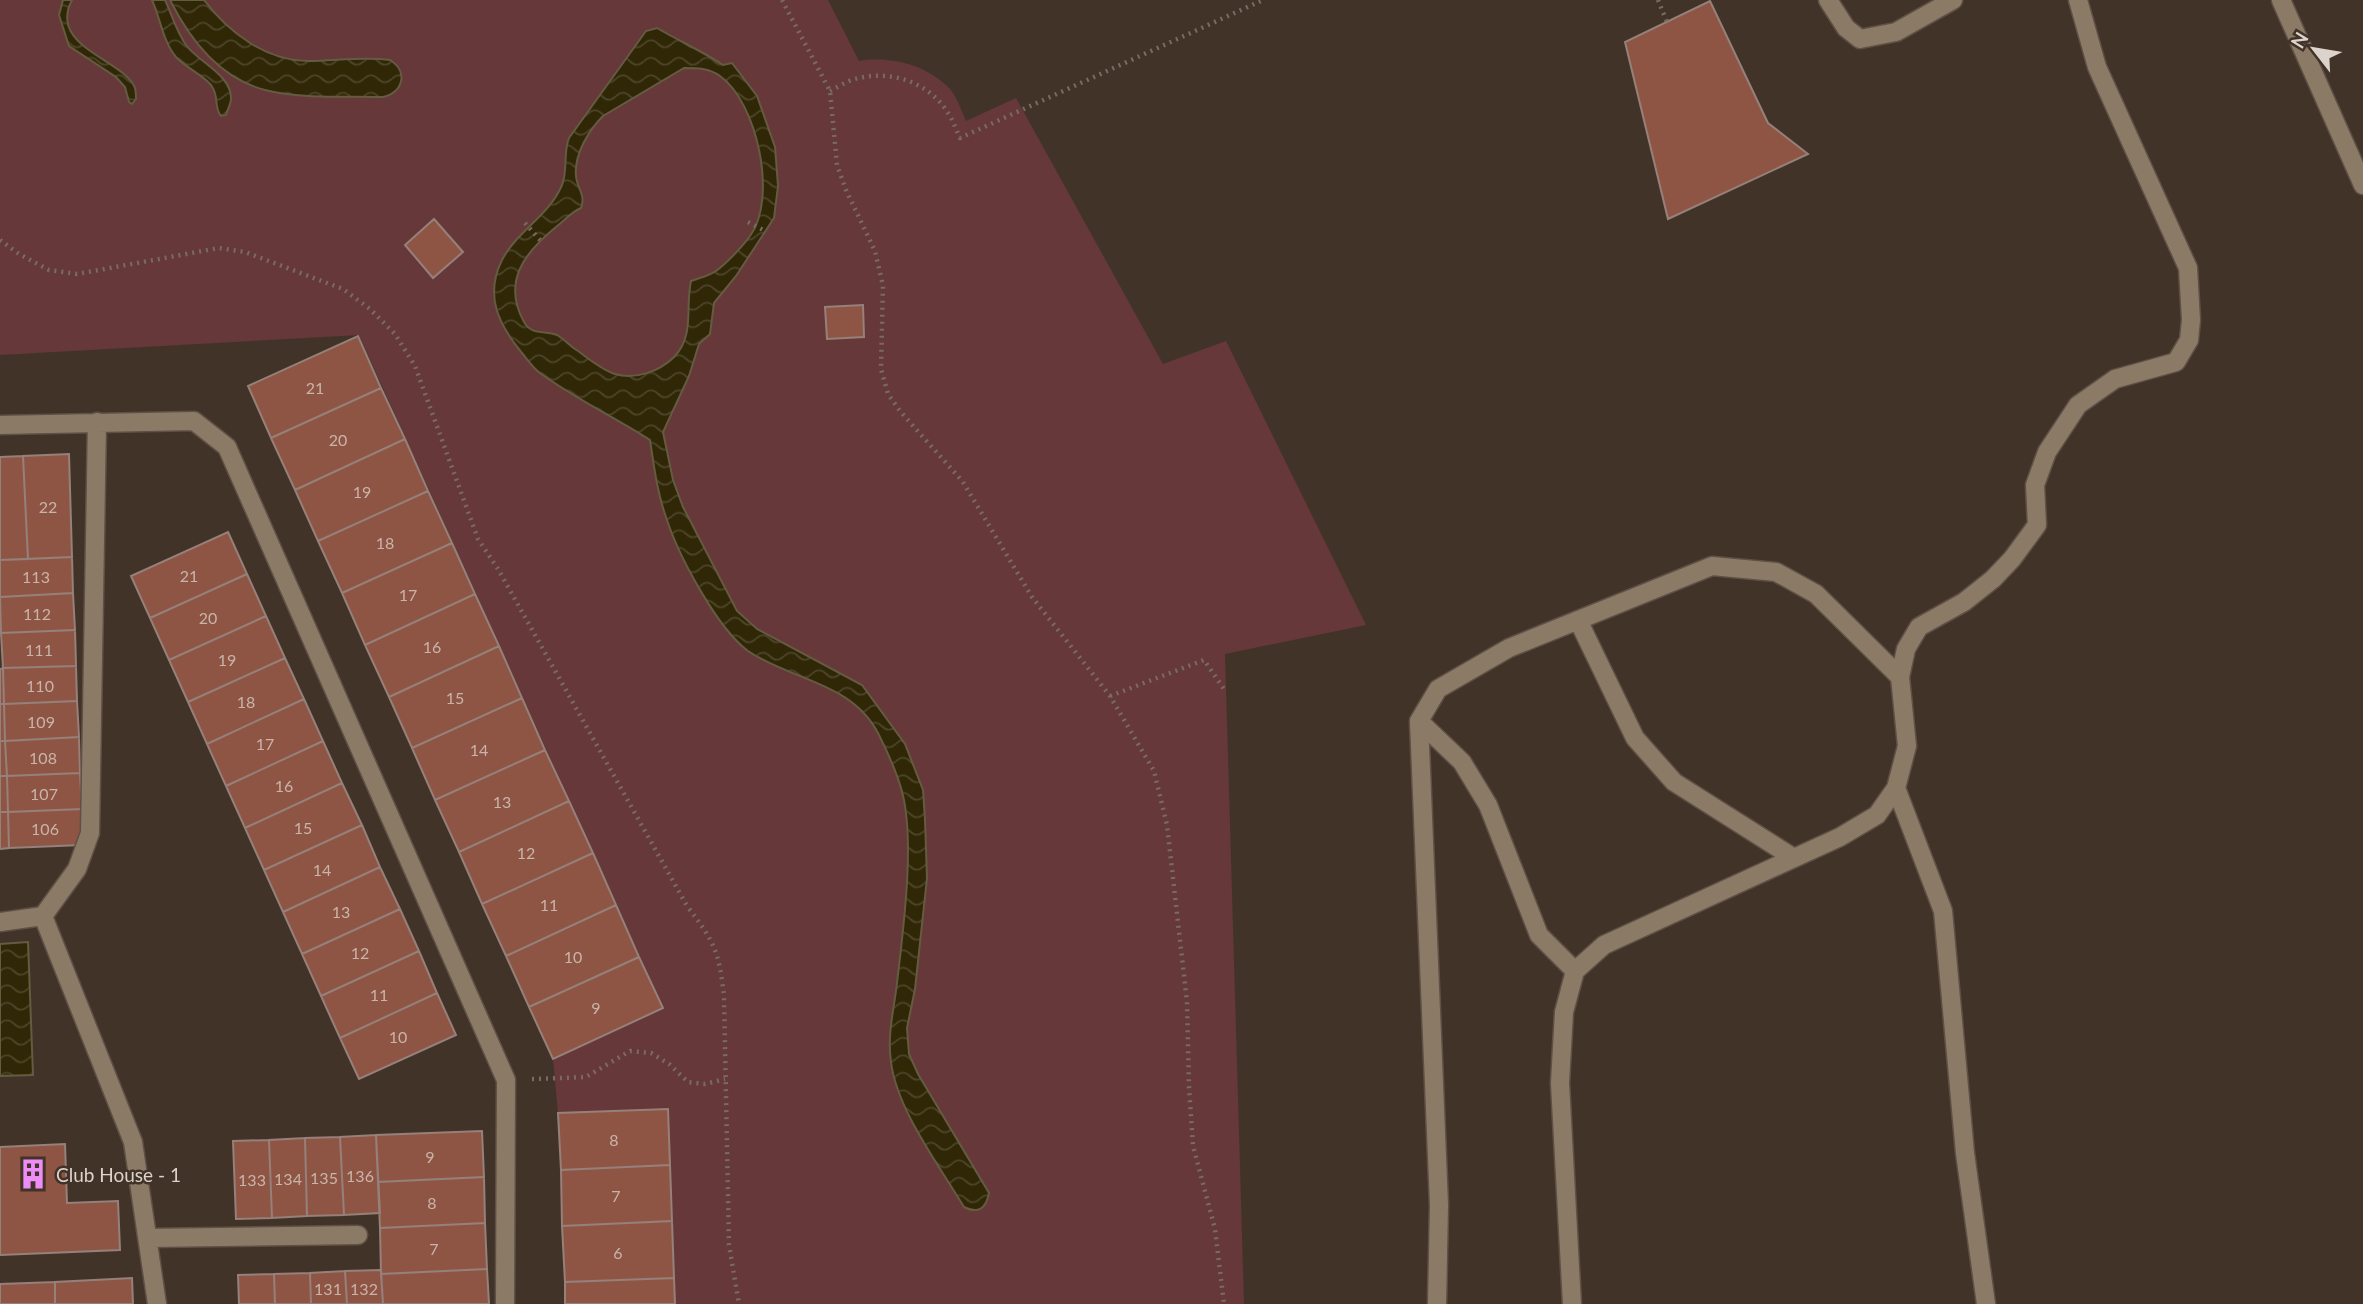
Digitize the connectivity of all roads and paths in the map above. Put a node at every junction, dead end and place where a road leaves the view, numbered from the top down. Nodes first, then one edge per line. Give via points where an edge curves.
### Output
1 (782, 0) edge
2 (1263, 0) edge
3 (1658, 0) edge
4 (1828, 0) edge
5 (1953, 0) edge
6 (2078, 0) edge
7 (2281, 0) edge
8 (1667, 22) dead end
9 (830, 91) junction
10 (2363, 185) edge
11 (748, 222) dead end
12 (525, 223) dead end
13 (765, 231) dead end
14 (0, 240) edge
15 (540, 240) dead end
16 (97, 422) junction
17 (0, 425) edge
18 (1578, 620) junction
19 (1900, 677) junction
20 (1226, 692) dead end
21 (1110, 696) junction
22 (1419, 721) junction
23 (1896, 788) junction
24 (1794, 858) junction
25 (43, 916) junction
26 (0, 922) edge
27 (1576, 971) junction
28 (725, 1079) junction
29 (506, 1080) junction
30 (358, 1235) dead end
31 (148, 1238) junction
32 (156, 1304) edge
33 (505, 1304) edge
34 (739, 1304) edge
35 (1224, 1304) edge
36 (1437, 1304) edge
37 (1572, 1304) edge
38 (1986, 1304) edge

1 - 9 path
2 - 9 path via 960,138 949,113 931,93 908,80 881,75 854,79
3 - 8 path
4 - 5 street via 1846,29 1860,39 1896,32
6 - 19 street via 2096,67 2188,268 2189,340 2176,362 2115,379 2078,405 2047,453 2035,485 2037,525 1993,579 1964,602 1919,627 1906,649
7 - 10 street
9 - 21 path via 837,164 875,251 883,286 881,369 888,394 963,482 1032,597
11 - 13 path
12 - 15 path
14 - 28 path via 49,270 77,274 219,248 245,252 343,289 395,334 415,366 478,539 687,905 710,937 722,975
16 - 17 street
16 - 25 street via 90,833 77,869
16 - 29 street via 194,421 228,447
18 - 19 street via 1712,566 1776,572 1816,594
18 - 22 street via 1509,648 1438,689
18 - 24 street via 1635,738 1674,782
19 - 23 street via 1907,746
20 - 21 path via 1204,660
21 - 35 path via 1154,771 1167,825 1187,1002 1193,1146 1215,1229
22 - 27 street via 1462,762 1488,806 1539,935
22 - 36 street via 1439,1205
23 - 24 street via 1877,816
23 - 38 street via 1943,911 1965,1153
24 - 27 street via 1604,945
25 - 26 street
25 - 31 street via 133,1142
27 - 37 street via 1564,1012 1560,1083
28 - 29 path via 688,1082 651,1053 630,1051 586,1077
28 - 34 path via 729,1244
29 - 33 street
30 - 31 street
31 - 32 street

